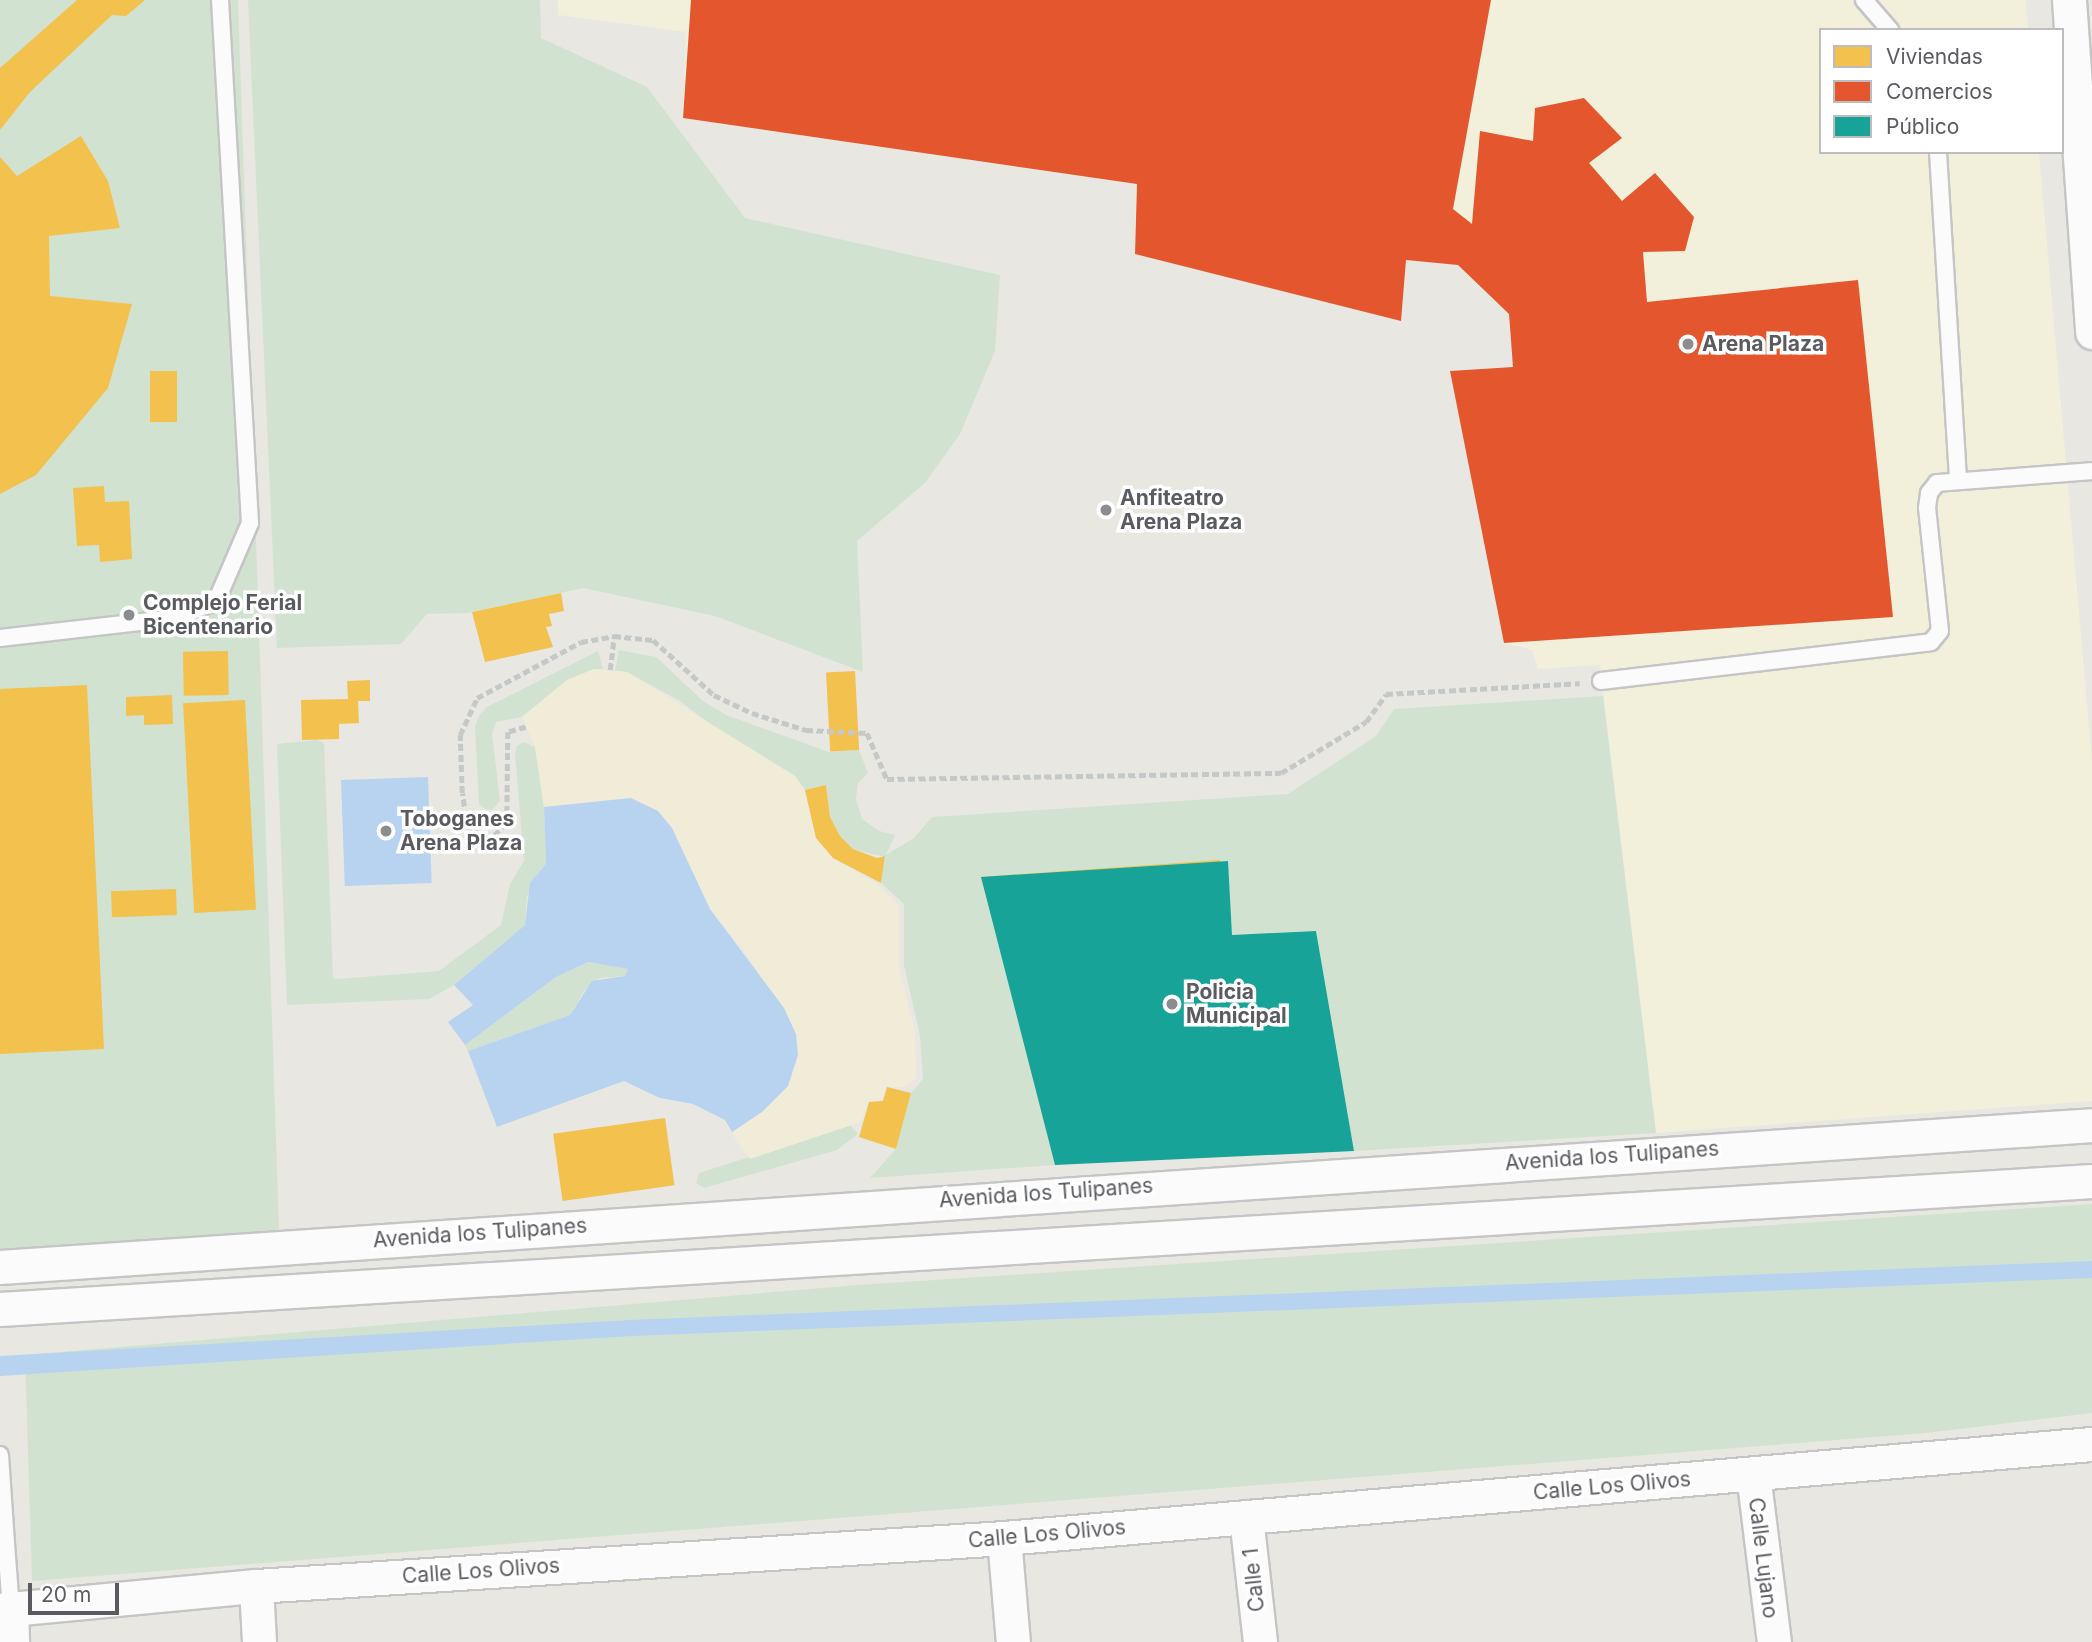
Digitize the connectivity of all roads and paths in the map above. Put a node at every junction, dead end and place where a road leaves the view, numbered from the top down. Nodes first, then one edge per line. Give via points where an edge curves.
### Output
1 (220, 0) edge
2 (1864, 0) edge
3 (2069, 0) edge
4 (1888, 28) edge
5 (1938, 154) edge
6 (2092, 332) edge
7 (2092, 471) edge
8 (1958, 479) junction
9 (614, 636) junction
10 (0, 638) edge
11 (610, 670) dead end
12 (1601, 681) joint
13 (526, 727) dead end
14 (2092, 1125) edge
15 (2092, 1181) edge
16 (1133, 1187) junction
17 (1135, 1238) junction
18 (0, 1267) edge
19 (0, 1309) edge
20 (2092, 1444) edge
21 (0, 1455) edge
22 (1753, 1474) junction
23 (1246, 1517) junction
24 (1004, 1538) junction
25 (3, 1544) edge
26 (256, 1586) junction
27 (6, 1609) edge
28 (12, 1642) edge
29 (259, 1642) edge
30 (1013, 1642) edge
31 (1260, 1642) edge
32 (1774, 1642) edge

1 - 10 lane via 250,523 216,602 168,619
2 - 4 lane
3 - 6 street
5 - 8 lane
7 - 8 lane
8 - 12 lane via 1937,483 1929,493 1940,631 1931,642
9 - 11 path
9 - 12 path via 653,640 714,695 752,713 806,730 867,733 887,779 1281,773 1366,722 1386,694
9 - 13 path via 581,642 477,698 460,735 462,793 467,827 491,839 507,823 508,732
14 - 16 street, Avenida los Tulipanes
15 - 17 street
16 - 17 street
16 - 18 street, Avenida los Tulipanes
17 - 19 street
20 - 22 street, Calle Los Olivos
21 - 25 lane
22 - 23 street, Calle Los Olivos
22 - 32 street, Calle Lujano
23 - 24 street, Calle Los Olivos
23 - 31 street, Calle 1
24 - 26 street, Calle Los Olivos
24 - 30 street
25 - 27 lane
26 - 27 street, Calle Los Olivos
26 - 29 street
27 - 28 street

